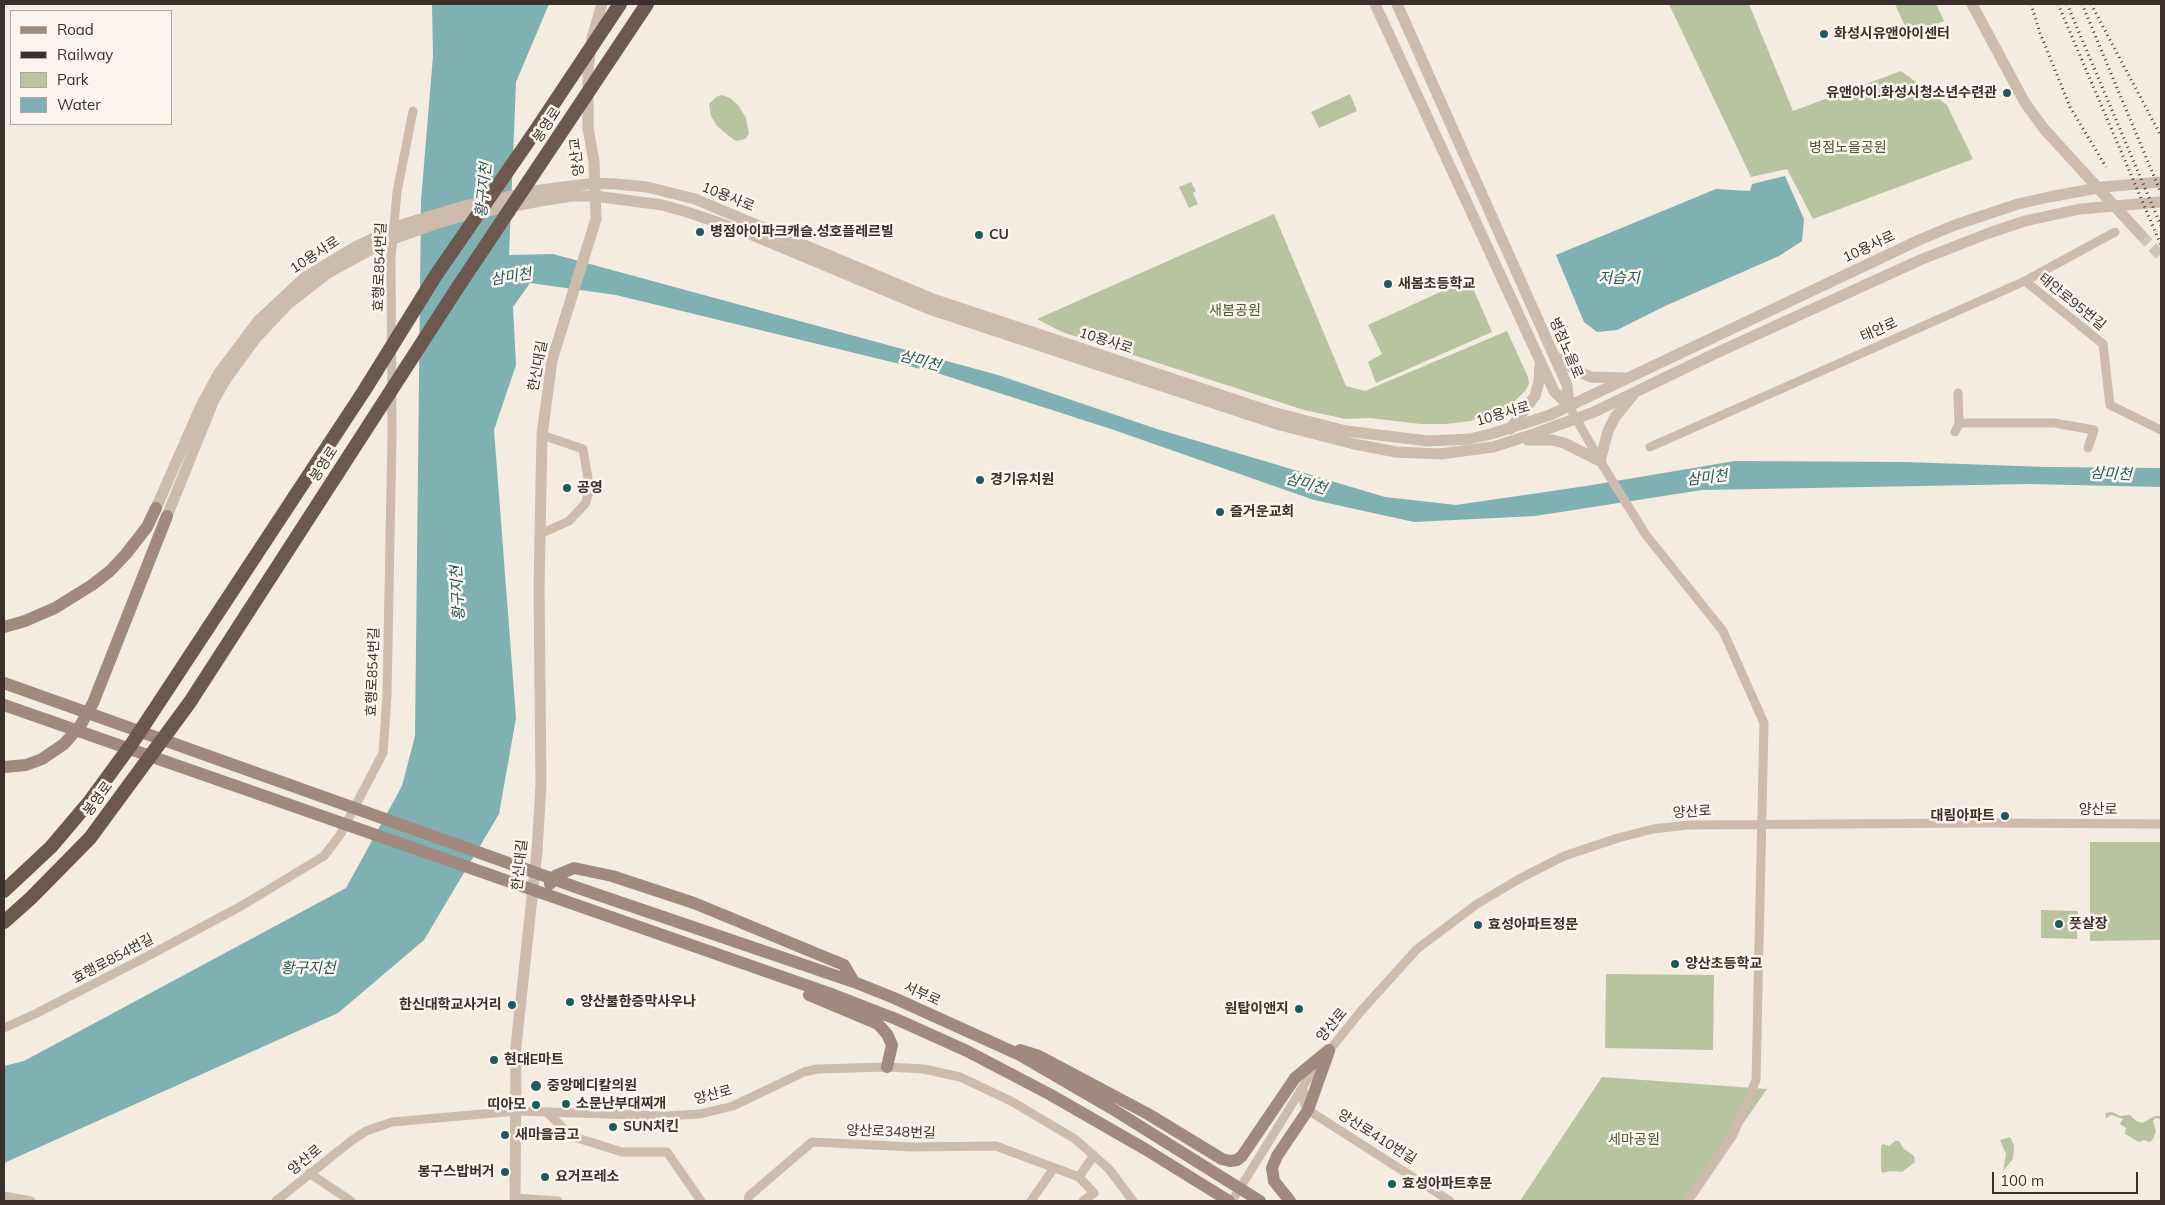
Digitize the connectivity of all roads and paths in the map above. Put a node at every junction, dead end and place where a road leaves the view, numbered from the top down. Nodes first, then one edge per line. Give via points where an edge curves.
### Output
1 (602, 4) edge
2 (620, 4) edge
3 (647, 4) edge
4 (1375, 4) edge
5 (1397, 4) edge
6 (1972, 4) edge
7 (1421, 58) junction
8 (1403, 65) junction
9 (413, 110) dead end
10 (2161, 182) edge
11 (595, 183) junction
12 (647, 187) junction
13 (562, 192) junction
14 (595, 196) junction
15 (2161, 202) edge
16 (645, 203) junction
17 (2115, 232) dead end
18 (2141, 235) tunnel mouth
19 (2025, 282) junction
20 (306, 283) junction
21 (569, 304) joint
22 (1554, 356) junction
23 (1540, 362) junction
24 (1629, 378) junction
25 (1636, 392) junction
26 (1958, 394) dead end
27 (1569, 406) junction
28 (1576, 418) junction
29 (1959, 423) junction
30 (1515, 428) junction
31 (2161, 430) edge
32 (1955, 432) dead end
33 (542, 434) junction
34 (1519, 439) junction
35 (1650, 447) dead end
36 (2088, 448) dead end
37 (1600, 461) junction
38 (156, 508) joint
39 (167, 516) joint
40 (540, 534) junction
41 (4, 627) edge
42 (4, 683) edge
43 (4, 704) edge
44 (4, 767) edge
45 (1762, 823) junction
46 (2161, 824) edge
47 (532, 889) junction
48 (4, 891) edge
49 (4, 922) edge
50 (722, 956) junction
51 (854, 982) junction
52 (4, 1028) edge
53 (992, 1042) junction
54 (1329, 1050) junction
55 (887, 1067) junction
56 (1303, 1088) junction
57 (1308, 1110) junction
58 (517, 1111) junction
59 (547, 1112) junction
60 (1094, 1155) junction
61 (1054, 1168) junction
62 (309, 1173) junction
63 (1079, 1178) junction
64 (4, 1196) edge
65 (515, 1200) edge
66 (1258, 1200) edge
67 (31, 1201) edge
68 (276, 1201) edge
69 (351, 1201) edge
70 (558, 1201) edge
71 (701, 1201) edge
72 (748, 1201) edge
73 (1031, 1201) edge
74 (1083, 1201) edge
75 (1133, 1201) edge
76 (1230, 1201) edge
77 (1290, 1201) edge
78 (1450, 1201) edge
79 (1688, 1201) edge

1 - 11 street, 양산교 via 592,38 588,69 588,128
2 - 48 highway, 봉영로 via 436,275 364,391 131,745 51,847
3 - 49 highway, 봉영로 via 190,702 90,838
4 - 8 street, 병점노을로
5 - 7 street, 병점노을로
6 - 18 street via 2025,102 2045,130
7 - 8 street via 1406,59
7 - 22 street, 병점노을로
8 - 23 street, 병점노을로
9 - 52 street, 효행로854번길 via 397,192 391,258 392,446 383,753 340,836 324,856 243,905
10 - 24 street, 10용사로 via 2093,188 1990,212 1919,240
11 - 12 street, 10용사로
11 - 13 street, 10용사로
11 - 14 street, 양산교
12 - 16 street via 640,193
12 - 30 street, 10용사로 via 695,199 933,299 1314,424 1428,441 1469,439
13 - 14 street, 10용사로
13 - 20 street, 10용사로 via 461,207 404,224 348,251
14 - 16 street, 10용사로
14 - 21 street, 양산교 via 596,219
15 - 25 street, 10용사로 via 2080,209 1989,233 1920,260
16 - 34 street, 10용사로 via 733,227 930,309 1323,437 1418,454 1474,451
17 - 19 street, 태안로
19 - 31 street, 태안로95번길 via 2103,344 2110,405
19 - 35 street, 태안로
20 - 38 street, 10용사로 via 258,320 219,373
20 - 39 street, 10용사로 via 268,324 226,378
21 - 33 street, 한신대길 via 552,360
22 - 23 street via 1551,361
22 - 24 street via 1591,377
22 - 27 street, 병점노을로 via 1567,385
23 - 27 street, 병점노을로 via 1554,391
23 - 30 street via 1535,396
24 - 27 street, 10용사로
25 - 28 street, 10용사로
25 - 37 street via 1611,424
26 - 29 street
27 - 28 street
27 - 30 street, 10용사로
28 - 34 street, 10용사로
28 - 37 street
29 - 32 street
29 - 36 street via 2054,423 2094,430
30 - 34 street via 1527,429
33 - 40 street, 한신대길
33 - 40 street via 583,449 590,490 585,504 569,521
34 - 37 street via 1564,443
37 - 45 street via 1646,535 1723,631 1764,723
38 - 41 main road via 126,554 92,586 55,608
39 - 44 main road via 93,704 80,726 64,744 42,759 26,765
40 - 47 street, 한신대길 via 541,784
42 - 51 main road, 서부로 via 584,890
43 - 50 main road
45 - 46 street, 양산로
45 - 54 street, 양산로 via 1653,829 1564,856 1519,879 1477,904 1417,949
45 - 79 street via 1756,1080 1733,1135
47 - 51 main road via 545,890 555,876 574,868 612,876 694,903 844,965
47 - 58 street, 한신대길 via 516,1046
50 - 55 main road via 878,1024 892,1045
50 - 76 main road via 896,1019 967,1051 1060,1100
51 - 53 main road, 서부로
53 - 54 main road via 1040,1056 1230,1161 1242,1156 1295,1078
53 - 66 main road, 서부로 via 1111,1108
54 - 56 street, 양산로
54 - 57 main road
55 - 59 street, 양산로 via 804,1072 733,1106 700,1114
55 - 60 street, 양산로 via 924,1068 960,1076 1011,1100 1075,1139
56 - 57 street
56 - 76 street, 양산로
57 - 77 main road via 1272,1168 1274,1181
57 - 78 street, 양산로410번길
58 - 59 street, 양산로
58 - 62 street, 양산로 via 392,1122 359,1136
58 - 65 street, 한신대길
59 - 71 street via 571,1136 622,1152 667,1152
60 - 63 street
60 - 75 street, 양산로
61 - 63 street, 양산로348번길
61 - 72 street, 양산로348번길 via 996,1146 912,1147 812,1142 749,1196
61 - 73 street
62 - 68 street, 양산로
62 - 69 street
63 - 74 street via 1094,1193
64 - 67 street
65 - 70 street, 한신대길

